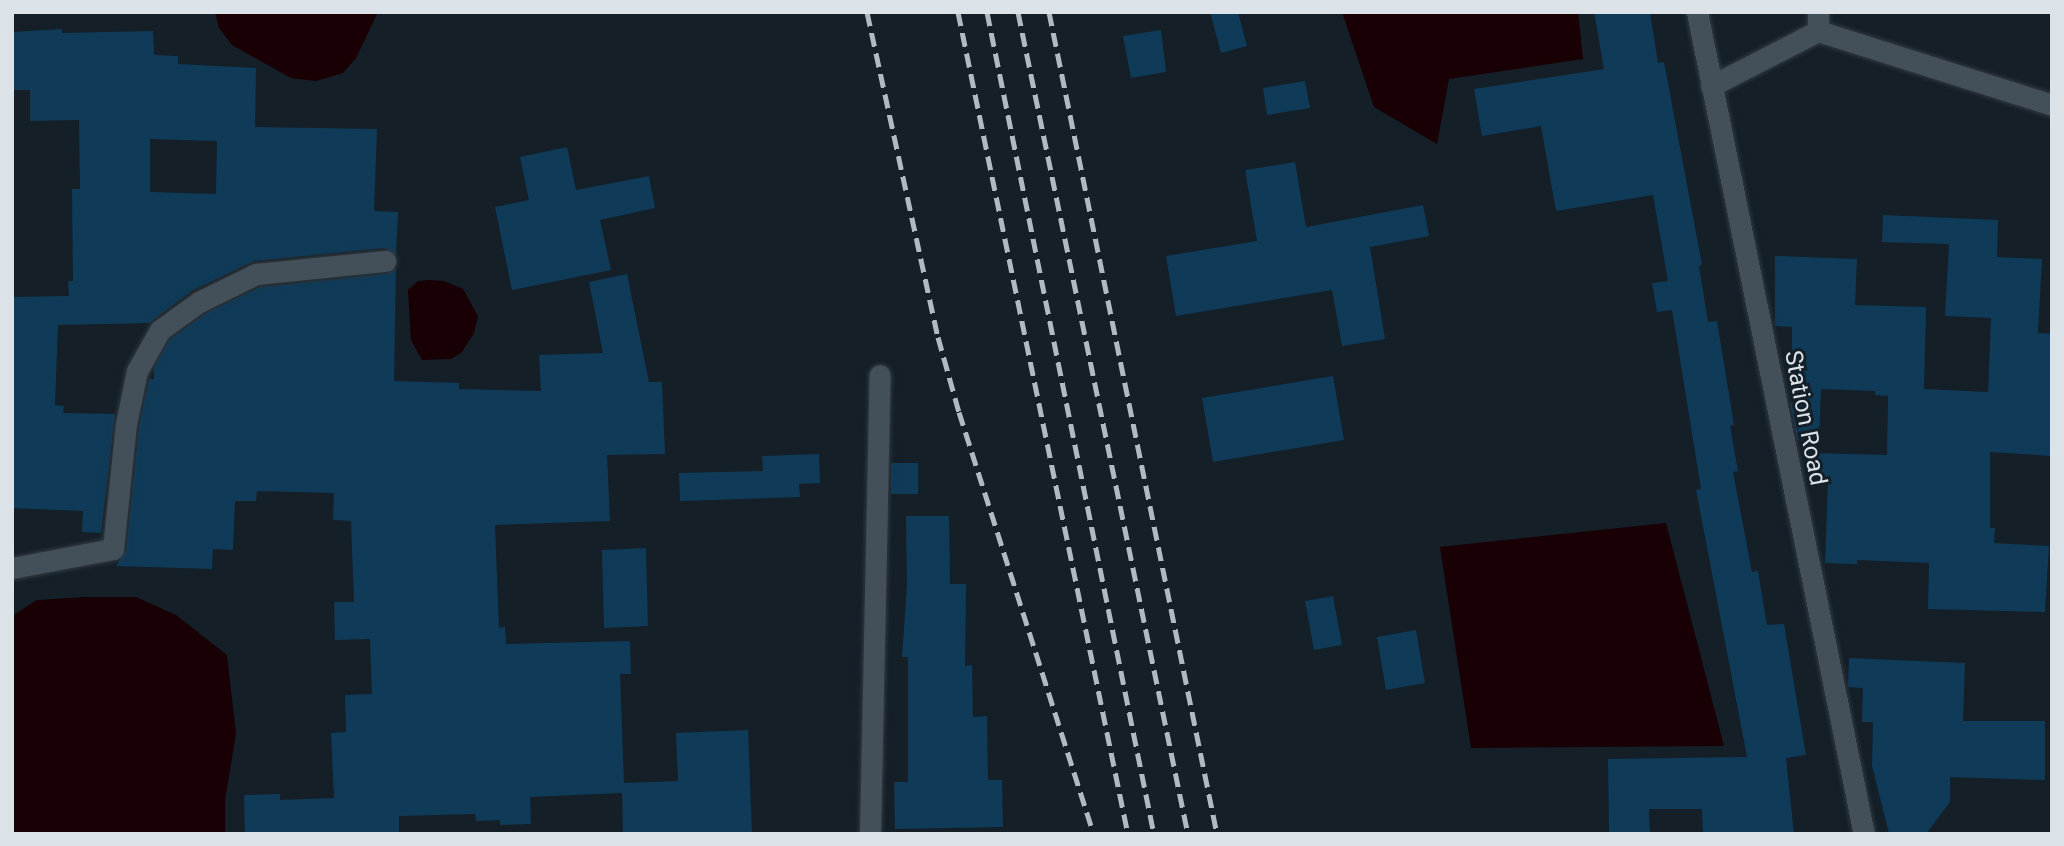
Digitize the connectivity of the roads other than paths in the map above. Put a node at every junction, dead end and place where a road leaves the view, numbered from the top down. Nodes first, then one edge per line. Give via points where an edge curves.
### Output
1 (1697, 12) edge
2 (1818, 22) edge
3 (1711, 86) junction
4 (2052, 105) edge
5 (385, 261) dead end
6 (880, 374) dead end
7 (12, 568) edge
8 (870, 834) edge
9 (1864, 834) edge

1 - 3 street, Station Road
2 - 3 street
2 - 4 street
3 - 9 street, Station Road
5 - 7 street via 256,274 199,302 160,330 137,370 125,424 113,549
6 - 8 street

